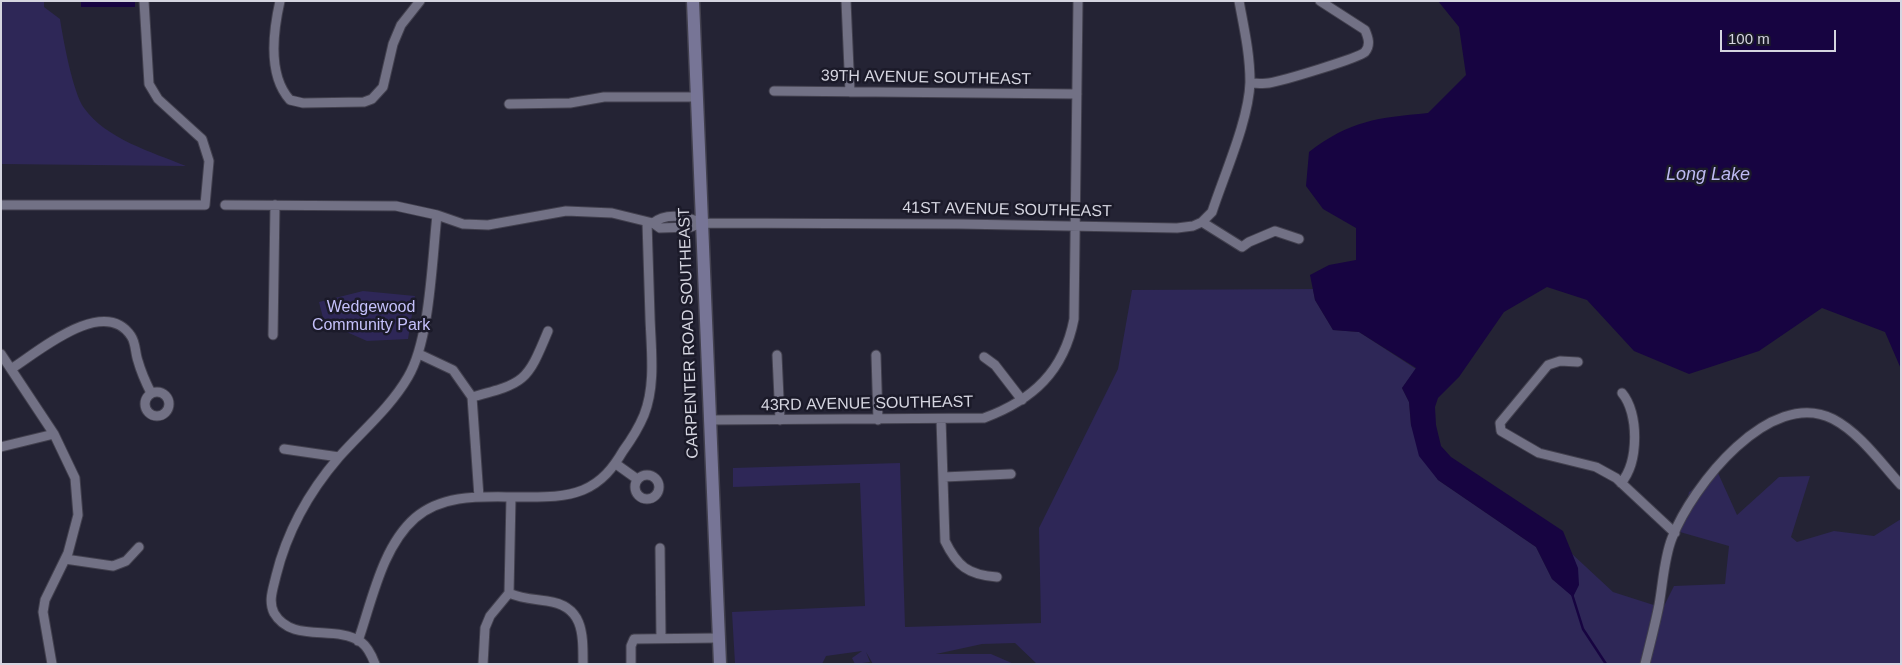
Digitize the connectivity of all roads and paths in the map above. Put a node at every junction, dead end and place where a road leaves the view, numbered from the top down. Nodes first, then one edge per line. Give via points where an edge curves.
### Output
1 (144, 1) edge
2 (280, 1) edge
3 (420, 1) edge
4 (693, 1) edge
5 (846, 1) edge
6 (1078, 1) edge
7 (1239, 1) edge
8 (1320, 1) edge
9 (1250, 83) junction
10 (774, 91) dead end
11 (850, 92) junction
12 (1077, 94) junction
13 (697, 97) junction
14 (509, 104) dead end
15 (1, 205) edge
16 (225, 205) dead end
17 (275, 205) junction
18 (437, 215) junction
19 (650, 222) junction
20 (1202, 222) junction
21 (701, 223) junction
22 (1075, 226) junction
23 (1299, 239) dead end
24 (548, 331) dead end
25 (273, 335) dead end
26 (1, 354) edge
27 (419, 354) junction
28 (777, 355) dead end
29 (876, 355) dead end
30 (984, 357) dead end
31 (1578, 362) dead end
32 (11, 369) junction
33 (152, 393) dead end
34 (1622, 393) dead end
35 (472, 397) junction
36 (1022, 400) junction
37 (941, 419) junction
38 (709, 420) junction
39 (780, 420) junction
40 (878, 420) junction
41 (54, 434) junction
42 (1, 447) edge
43 (284, 449) dead end
44 (339, 457) junction
45 (616, 464) junction
46 (1011, 474) dead end
47 (944, 477) junction
48 (637, 479) dead end
49 (1621, 483) junction
50 (1901, 485) edge
51 (479, 497) junction
52 (511, 497) junction
53 (1675, 533) junction
54 (139, 547) dead end
55 (660, 548) dead end
56 (65, 559) junction
57 (997, 576) dead end
58 (509, 593) junction
59 (661, 638) junction
60 (718, 638) junction
61 (358, 641) junction
62 (52, 664) edge
63 (375, 664) edge
64 (484, 664) edge
65 (583, 664) edge
66 (631, 664) edge
67 (720, 664) edge
68 (1645, 664) edge

1 - 15 street via 149,84 158,99 202,139 209,161 206,205
2 - 3 street via 274,48 278,83 290,100 303,103 364,102 379,94 393,44 401,26
4 - 13 street, CARPENTER ROAD SOUTHEAST
5 - 11 street
6 - 12 street, 43RD AVENUE SOUTHEAST
7 - 9 street via 1249,50
8 - 9 street via 1365,30 1368,45 1364,53 1283,80 1267,84
9 - 20 street via 1247,104 1212,212
10 - 11 street, 39TH AVENUE SOUTHEAST
11 - 12 street, 39TH AVENUE SOUTHEAST
12 - 22 street, 43RD AVENUE SOUTHEAST
13 - 14 street via 604,97 570,104
13 - 21 street, CARPENTER ROAD SOUTHEAST
16 - 17 street, 41ST AVENUE SOUTHEAST
17 - 18 street, 41ST AVENUE SOUTHEAST via 396,206
17 - 25 street
18 - 19 street, 41ST AVENUE SOUTHEAST via 463,224 488,225 566,211 612,213
18 - 27 street
19 - 21 street, 41ST AVENUE SOUTHEAST via 660,228 691,227
19 - 45 street via 650,392 644,414
20 - 22 street, 41ST AVENUE SOUTHEAST via 1177,228
20 - 23 street via 1242,247 1275,231
21 - 22 street, 41ST AVENUE SOUTHEAST
21 - 38 street, CARPENTER ROAD SOUTHEAST
22 - 36 street, 43RD AVENUE SOUTHEAST via 1074,319 1070,340 1053,371
24 - 35 street via 530,372 519,382
26 - 32 street
27 - 35 street via 452,370
27 - 44 street via 408,378 376,420
28 - 39 street
29 - 40 street
30 - 36 street via 995,365
31 - 49 street via 1560,361 1548,365 1500,423 1501,431 1539,453 1596,467
32 - 33 street via 73,330 90,322 109,320 131,336
32 - 41 street
34 - 49 street via 1629,406 1635,439 1631,464
35 - 51 street
36 - 37 street, 43RD AVENUE SOUTHEAST via 984,418
37 - 40 street, 43RD AVENUE SOUTHEAST
37 - 47 street
38 - 39 street, 43RD AVENUE SOUTHEAST
38 - 60 street, CARPENTER ROAD SOUTHEAST
39 - 40 street, 43RD AVENUE SOUTHEAST
41 - 42 street
41 - 56 street via 75,478 78,497 78,515
43 - 44 street
44 - 61 street via 296,519 284,546 270,602 274,613 289,628 347,636
45 - 48 street
45 - 52 street via 599,482 582,491 554,497
46 - 47 street
47 - 57 street via 945,541 954,559 974,573
49 - 53 street
50 - 53 street via 1847,427 1814,412 1802,412 1768,425 1730,453 1712,472
51 - 52 street
51 - 61 street via 431,506 400,535 386,561
52 - 58 street
53 - 68 street
54 - 56 street via 126,561 114,566
55 - 59 street
56 - 62 street via 45,600 43,612
58 - 64 street via 490,616 485,628
58 - 65 street via 568,608 579,619 583,634
59 - 60 street
59 - 66 street via 634,638 630,646
60 - 67 street, CARPENTER ROAD SOUTHEAST
61 - 63 street via 370,653

